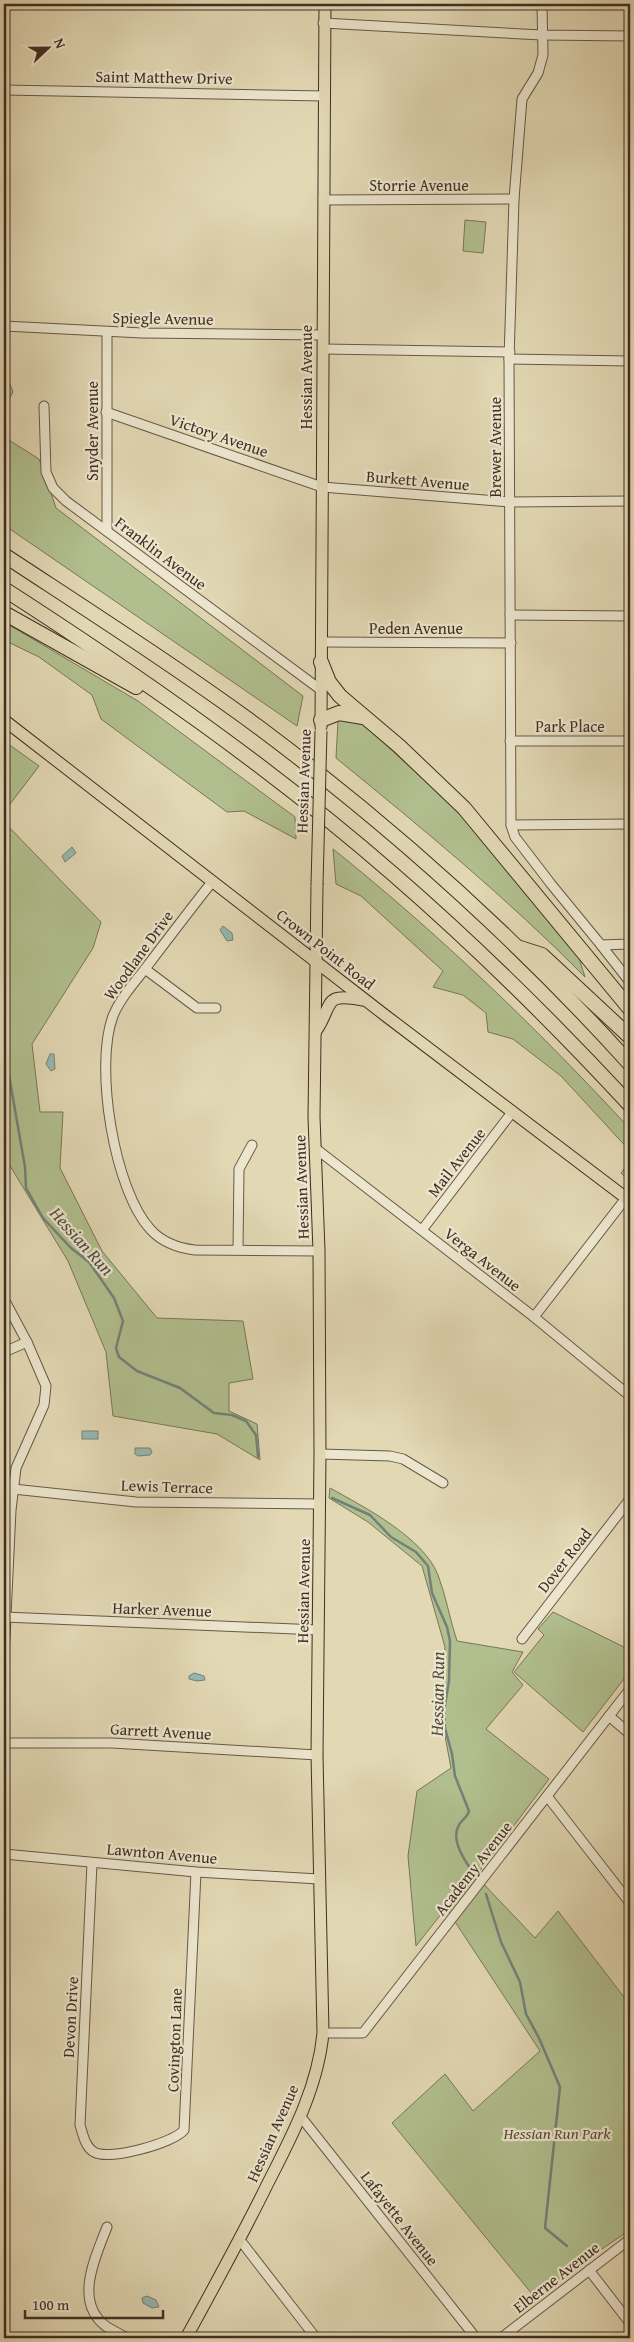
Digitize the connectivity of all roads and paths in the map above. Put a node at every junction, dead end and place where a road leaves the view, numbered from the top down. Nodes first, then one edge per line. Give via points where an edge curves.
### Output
1 (325, 4) edge
2 (542, 4) edge
3 (323, 23) junction
4 (542, 35) junction
5 (630, 36) edge
6 (4, 90) edge
7 (324, 96) junction
8 (514, 199) junction
9 (323, 200) junction
10 (4, 326) edge
11 (107, 332) junction
12 (322, 335) junction
13 (323, 349) junction
14 (510, 355) junction
15 (630, 361) edge
16 (44, 406) dead end
17 (106, 412) junction
18 (322, 487) junction
19 (630, 501) edge
20 (510, 502) junction
21 (107, 531) junction
22 (4, 556) edge
23 (4, 588) edge
24 (4, 613) edge
25 (510, 615) junction
26 (630, 616) edge
27 (322, 642) junction
28 (511, 643) junction
29 (321, 662) junction
30 (321, 690) junction
31 (160, 694) junction
32 (364, 717) junction
33 (4, 720) edge
34 (321, 725) junction
35 (510, 741) junction
36 (630, 741) edge
37 (630, 824) edge
38 (511, 826) junction
39 (212, 882) junction
40 (630, 944) edge
41 (601, 945) junction
42 (516, 947) junction
43 (315, 961) junction
44 (145, 969) junction
45 (630, 982) edge
46 (365, 1000) junction
47 (216, 1008) dead end
48 (630, 1009) edge
49 (315, 1032) junction
50 (630, 1037) edge
51 (630, 1064) edge
52 (630, 1105) edge
53 (513, 1112) junction
54 (252, 1145) dead end
55 (315, 1148) junction
56 (628, 1200) edge
57 (422, 1230) junction
58 (238, 1249) junction
59 (319, 1251) junction
60 (4, 1299) edge
61 (534, 1317) junction
62 (27, 1342) junction
63 (4, 1352) edge
64 (630, 1396) edge
65 (320, 1454) junction
66 (443, 1483) dead end
67 (13, 1489) junction
68 (630, 1499) edge
69 (320, 1504) junction
70 (5, 1617) edge
71 (318, 1630) junction
72 (522, 1639) dead end
73 (4, 1658) edge
74 (630, 1689) edge
75 (609, 1716) junction
76 (630, 1734) edge
77 (4, 1743) edge
78 (317, 1755) junction
79 (547, 1796) junction
80 (4, 1854) edge
81 (92, 1863) junction
82 (196, 1872) junction
83 (319, 1879) junction
84 (630, 1903) edge
85 (323, 2034) junction
86 (300, 2117) junction
87 (111, 2154) joint
88 (107, 2227) dead end
89 (630, 2239) edge
90 (240, 2240) junction
91 (588, 2270) junction
92 (630, 2323) edge
93 (128, 2338) edge
94 (186, 2338) edge
95 (316, 2338) edge
96 (476, 2338) edge
97 (501, 2338) edge

1 - 3 main road, Hessian Avenue
2 - 4 street, Brewer Avenue
3 - 4 street
3 - 7 main road, Hessian Avenue
4 - 5 street
4 - 8 street, Brewer Avenue via 543,55 538,73 522,99
6 - 7 street, Saint Matthew Drive
7 - 9 main road, Hessian Avenue
8 - 9 street, Storrie Avenue
8 - 14 street, Brewer Avenue
9 - 12 main road, Hessian Avenue
10 - 11 street, Spiegle Avenue
11 - 12 street, Spiegle Avenue
11 - 17 street, Snyder Avenue
12 - 13 main road, Hessian Avenue
13 - 14 street
13 - 18 main road, Hessian Avenue
14 - 15 street
14 - 20 street, Brewer Avenue
16 - 21 street, Franklin Avenue via 46,472 53,488
17 - 18 street, Victory Avenue
17 - 21 street, Snyder Avenue
18 - 20 street, Burkett Avenue
18 - 27 main road, Hessian Avenue
19 - 20 street, Burkett Avenue
20 - 25 street, Brewer Avenue
21 - 30 street, Franklin Avenue
22 - 42 highway via 160,659 293,754 399,841
23 - 31 highway
24 - 31 highway via 135,686
25 - 26 street
25 - 28 street, Brewer Avenue
27 - 28 street, Peden Avenue
27 - 29 main road, Hessian Avenue
28 - 35 street, Brewer Avenue
29 - 30 main road, Hessian Avenue
29 - 32 highway via 336,690
30 - 34 main road, Hessian Avenue
31 - 52 highway via 269,774 392,873 528,998
32 - 34 highway via 339,713
32 - 48 highway via 470,814
33 - 39 main road, Crown Point Road
34 - 43 main road, Hessian Avenue, bridge
35 - 36 street, Park Place
35 - 38 street, Brewer Avenue
37 - 38 street
38 - 41 street via 551,884
39 - 43 main road, Crown Point Road
39 - 44 street, Woodlane Drive
40 - 41 street
41 - 45 street
42 - 50 highway via 542,954
42 - 51 highway
43 - 46 main road, Crown Point Road
43 - 49 main road, Hessian Avenue
44 - 47 street via 197,1008
44 - 58 street, Woodlane Drive via 116,1009 106,1044 114,1149 140,1216 155,1234 182,1249
46 - 49 main road via 340,997 333,1000
46 - 53 main road, Crown Point Road
49 - 55 main road, Hessian Avenue
53 - 56 main road, Crown Point Road
53 - 57 street, Mail Avenue
54 - 58 street via 238,1169
55 - 57 street, Verga Avenue
55 - 59 main road, Hessian Avenue
56 - 61 street
57 - 61 street, Verga Avenue
58 - 59 street, Woodlane Drive
59 - 65 main road, Hessian Avenue
60 - 62 street
61 - 64 street, Verga Avenue
62 - 63 street
62 - 67 street via 43,1378 45,1394 40,1415 16,1468
65 - 66 street via 390,1456 402,1459
65 - 69 main road, Hessian Avenue
67 - 69 street, Lewis Terrace via 136,1502
67 - 70 street
68 - 72 street, Dover Road
69 - 71 main road, Hessian Avenue
70 - 71 street, Harker Avenue
70 - 73 street
71 - 78 main road, Hessian Avenue
74 - 75 street, Academy Avenue
75 - 76 street
75 - 79 street, Academy Avenue
77 - 78 street, Garrett Avenue via 112,1743
78 - 83 main road, Hessian Avenue
79 - 84 street
79 - 85 street, Academy Avenue via 363,2034
80 - 81 street, Lawnton Avenue
81 - 82 street, Lawnton Avenue
81 - 87 street, Devon Drive via 80,2125 88,2146 95,2153
82 - 83 street, Lawnton Avenue
82 - 87 street, Covington Lane via 184,2130 171,2141
83 - 85 main road, Hessian Avenue
85 - 86 main road, Hessian Avenue via 317,2067
86 - 90 main road, Hessian Avenue
86 - 96 street, Lafayette Avenue
88 - 93 street via 88,2288 92,2307 106,2326
89 - 91 street, Elberne Avenue
90 - 94 main road, Hessian Avenue
90 - 95 street
91 - 92 street
91 - 97 street, Elberne Avenue

